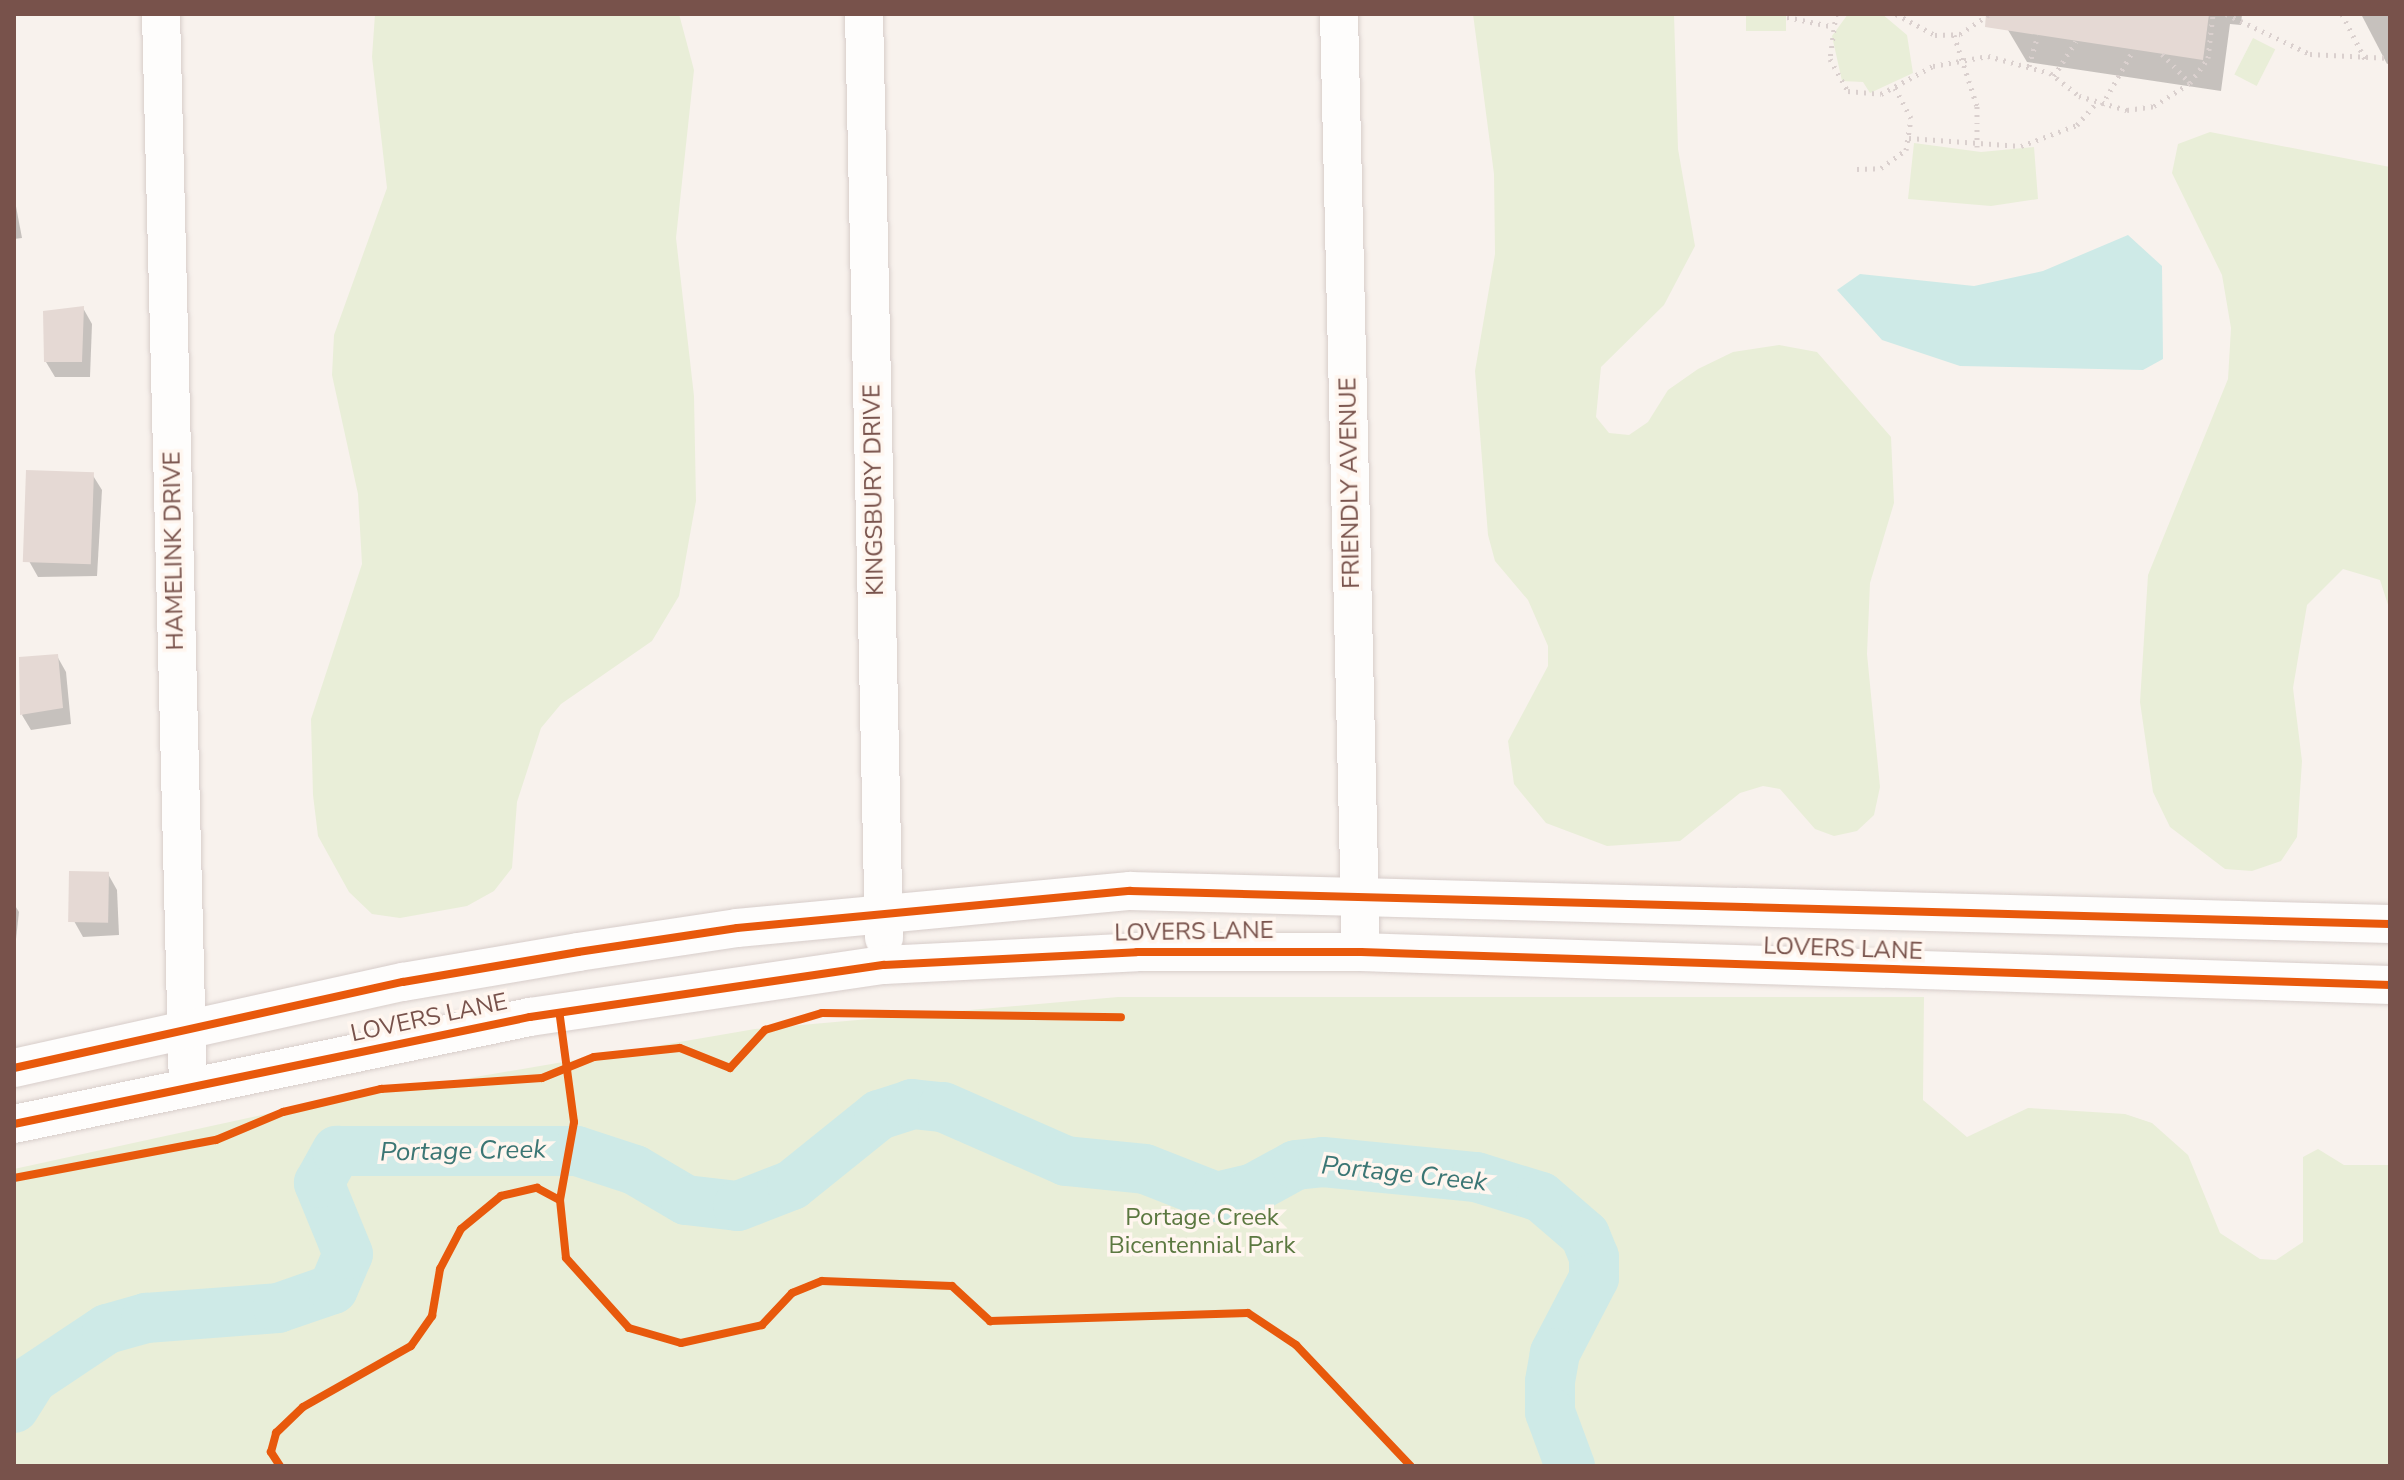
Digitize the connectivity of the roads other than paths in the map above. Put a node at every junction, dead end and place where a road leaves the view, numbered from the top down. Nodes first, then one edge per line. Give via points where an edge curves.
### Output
1 (161, 14) edge
2 (864, 14) edge
3 (1339, 14) edge
4 (1359, 895) junction
5 (883, 912) junction
6 (2390, 924) edge
7 (1361, 952) junction
8 (884, 965) junction
9 (2390, 985) edge
10 (186, 1029) junction
11 (14, 1068) edge
12 (188, 1088) junction
13 (14, 1124) edge

1 - 10 street, HAMELINK DRIVE
2 - 5 street, KINGSBURY DRIVE
3 - 4 street, FRIENDLY AVENUE
4 - 5 street, LOVERS LANE via 1130,891
4 - 6 street, LOVERS LANE
4 - 7 street, FRIENDLY AVENUE
5 - 8 street, KINGSBURY DRIVE
5 - 10 street, LOVERS LANE via 549,957
7 - 8 street, LOVERS LANE via 1137,952
7 - 9 street, LOVERS LANE
8 - 12 street, LOVERS LANE via 530,1017
10 - 11 street, LOVERS LANE
10 - 12 street, HAMELINK DRIVE
12 - 13 street, LOVERS LANE

